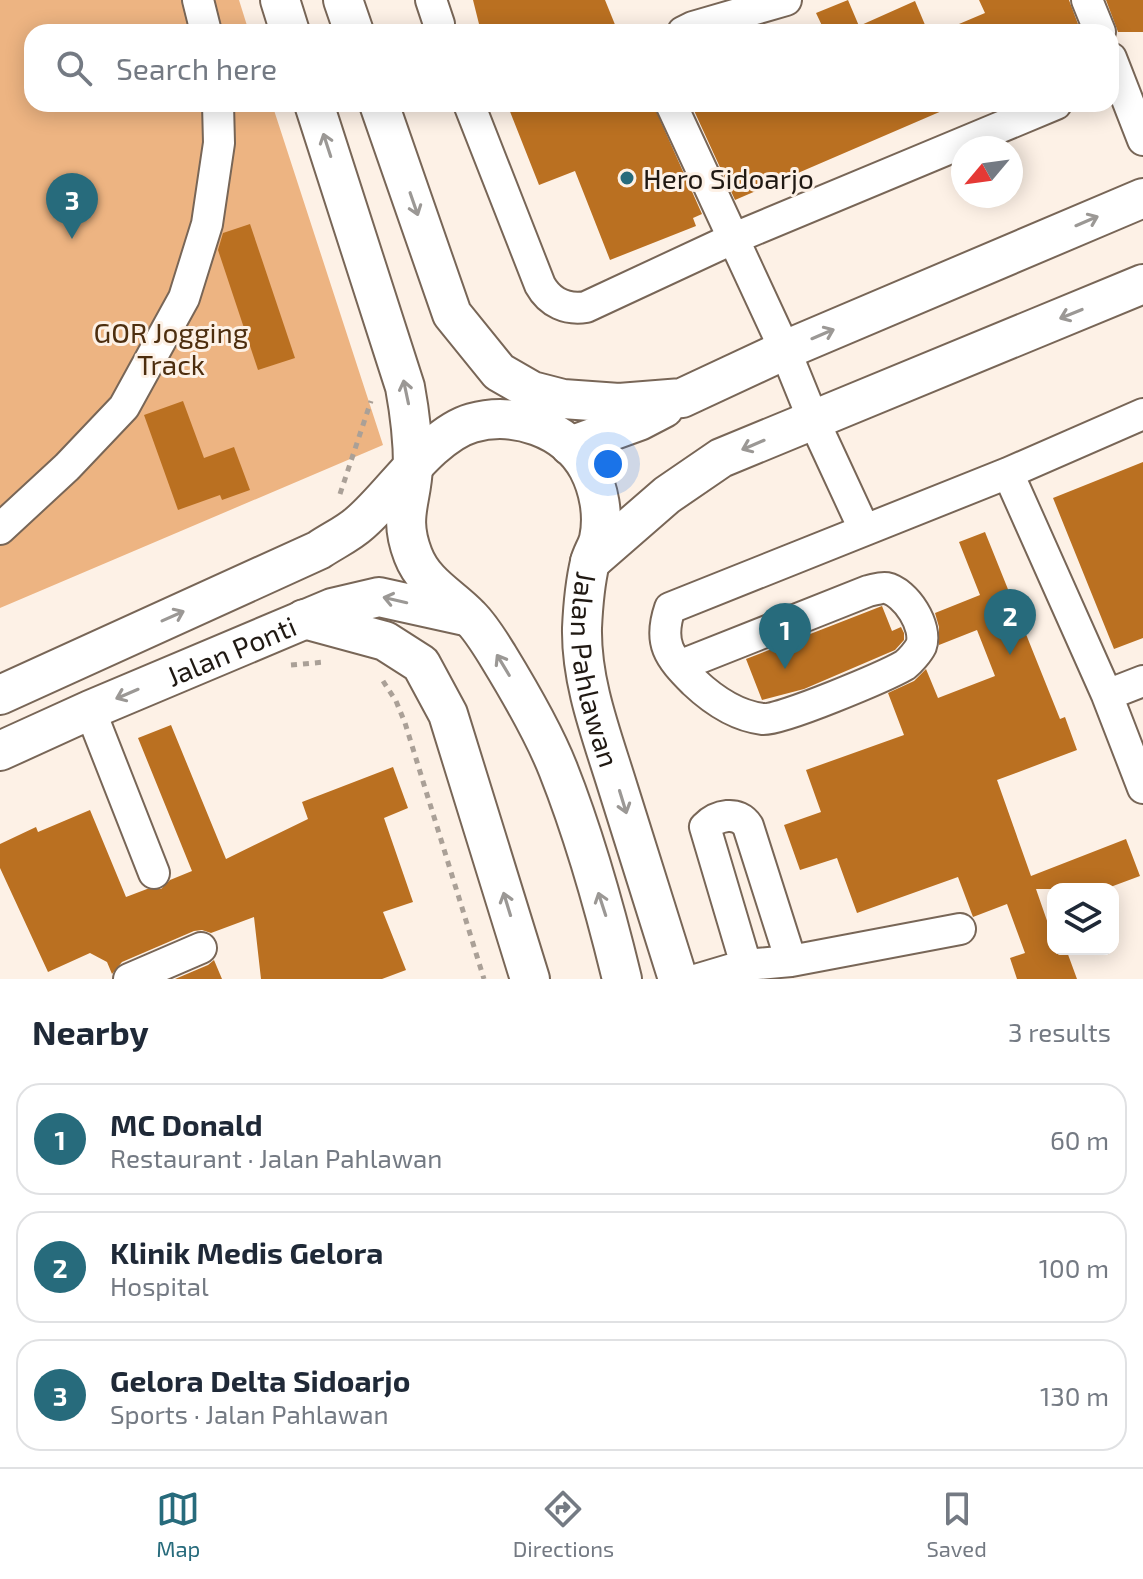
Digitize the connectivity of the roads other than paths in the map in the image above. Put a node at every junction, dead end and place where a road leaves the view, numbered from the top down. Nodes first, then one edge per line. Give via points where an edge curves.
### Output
1 (198, 0) edge
2 (280, 0) edge
3 (343, 0) edge
4 (786, 0) edge
5 (1087, 0) edge
6 (204, 24) edge
7 (288, 24) edge
8 (351, 24) edge
9 (703, 24) edge
10 (1097, 24) edge
11 (1121, 71) edge
12 (218, 112) edge
13 (317, 112) edge
14 (382, 112) edge
15 (472, 112) edge
16 (675, 112) edge
17 (1037, 112) edge
18 (1143, 140) edge
19 (1143, 198) edge
20 (732, 239) junction
21 (1140, 293) edge
22 (785, 350) junction
23 (682, 398) junction
24 (1143, 414) edge
25 (813, 419) junction
26 (570, 446) junction
27 (413, 470) junction
28 (1015, 470) junction
29 (0, 529) edge
30 (864, 529) junction
31 (590, 562) junction
32 (471, 617) junction
33 (304, 619) junction
34 (679, 666) junction
35 (1123, 689) edge
36 (0, 695) edge
37 (90, 710) junction
38 (0, 751) edge
39 (1143, 788) edge
40 (154, 873) dead end
41 (960, 929) dead end
42 (201, 948) dead end
43 (791, 961) junction
44 (746, 965) junction
45 (129, 979) edge
46 (530, 979) edge
47 (622, 979) edge
48 (678, 979) edge
49 (699, 979) edge

1 - 6 street
2 - 7 main road
3 - 8 main road
4 - 9 street
5 - 10 street
11 - 18 street
12 - 29 street via 207,224 184,298 124,407
27 -> 13 main road, Jalan Pahlawan via 405,387
14 -> 23 main road via 452,314 499,372 532,391 563,399 619,403
15 - 20 street via 540,285 558,303 586,307
16 - 20 street
17 - 20 street
22 -> 19 main road
20 - 22 street
21 -> 25 main road
22 - 23 main road
22 - 25 street
23 - 26 main road via 639,421
24 - 28 street
25 - 30 street
25 -> 31 main road via 721,458 667,495
26 - 27 main road, Jalan Pahlawan via 531,423 490,419 451,433
26 - 31 main road, Jalan Pahlawan via 597,488 599,538
27 - 32 main road, Jalan Pahlawan via 405,506 414,558 428,581
36 -> 27 main road, Jalan Ponti via 319,550 358,524
28 - 30 street
28 - 35 street
30 - 34 street via 670,608 663,627 667,650
31 -> 48 main road, Jalan Pahlawan via 582,631 585,666
32 -> 33 main road, Jalan Ponti via 379,597
47 -> 32 main road, Jalan Pahlawan via 558,769 518,690
33 -> 37 main road, Jalan Ponti
46 -> 33 main road via 448,714 421,664 385,641
34 - 34 street via 885,588 899,594 922,630 921,646 908,663 815,704 765,719 716,700
35 - 39 street
37 - 38 main road, Jalan Ponti
37 - 40 street
41 - 43 street
42 - 45 street
43 - 44 street
43 - 44 street via 748,826 737,815 705,827
44 - 49 street

